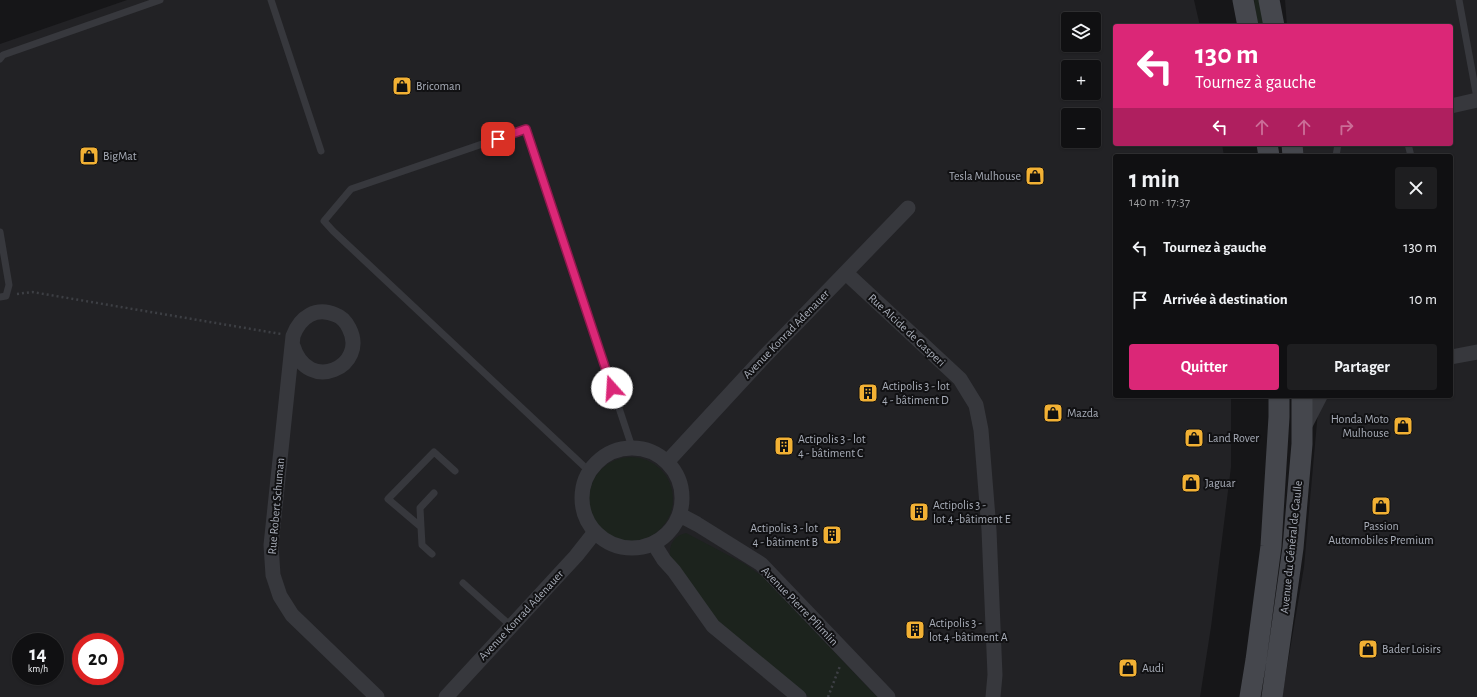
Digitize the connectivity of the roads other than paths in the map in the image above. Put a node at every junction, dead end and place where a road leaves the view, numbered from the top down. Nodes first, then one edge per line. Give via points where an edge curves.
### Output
1 (160, 0) edge
2 (271, 0) edge
3 (1243, 0) edge
4 (1269, 0) edge
5 (1459, 0) edge
6 (1248, 24) edge
7 (1274, 24) edge
8 (0, 59) edge
9 (1477, 99) edge
10 (1453, 105) edge
11 (321, 151) dead end
12 (908, 208) dead end
13 (0, 232) edge
14 (846, 272) junction
15 (3, 297) edge
16 (293, 341) junction
17 (1477, 352) edge
18 (1453, 357) edge
19 (310, 369) junction
20 (287, 394) junction
21 (1279, 398) edge
22 (1302, 398) edge
23 (1319, 398) edge
24 (1302, 430) junction
25 (632, 447) junction
26 (668, 461) junction
27 (455, 471) dead end
28 (589, 471) junction
29 (434, 493) dead end
30 (680, 515) junction
31 (421, 527) junction
32 (595, 532) junction
33 (654, 544) junction
34 (432, 554) dead end
35 (464, 583) dead end
36 (511, 626) junction
37 (378, 697) edge
38 (446, 697) edge
39 (799, 697) edge
40 (888, 697) edge
41 (993, 697) edge
42 (1250, 697) edge
43 (1272, 697) edge

1 - 8 lane via 3,55
2 - 11 lane
3 - 6 main road
4 - 7 main road
5 - 9 lane
9 - 10 street
12 - 14 street, Avenue Konrad Adenauer
13 - 15 lane via 9,286
14 - 26 street, Avenue Konrad Adenauer
14 - 41 street, Rue Alcide de Gasperi via 960,379 976,405 982,430 989,530 995,675
16 - 19 street via 296,355
16 - 19 street, Rue Robert Schuman via 296,327 311,314 330,312 340,316 347,323 352,332 353,342 346,361 329,371 319,372
16 - 20 street, Rue Robert Schuman
17 - 18 street
19 - 20 street
20 - 37 street, Rue Robert Schuman via 271,544 273,575 280,596 292,615
21 - 42 main road, Avenue du Général de Gaulle via 1270,546
22 - 24 main road, Avenue du Général de Gaulle
23 - 24 street
24 - 43 main road, Avenue du Général de Gaulle via 1293,548
25 - 26 street via 645,449
25 - 28 street via 615,450 600,458
25 - 28 lane via 526,129 351,189 324,221
26 - 30 street via 677,473 682,487
27 - 31 lane via 434,452 388,499
28 - 32 street via 583,486 582,503 586,519
29 - 31 lane via 420,508
30 - 33 street via 674,527
30 - 40 street, Avenue Pierre Pflimlin via 761,564
31 - 34 lane via 422,545
32 - 33 street via 607,542 622,548 639,548
32 - 36 street, Avenue Konrad Adenauer
33 - 39 street via 713,626
35 - 36 lane
36 - 38 street, Avenue Konrad Adenauer

